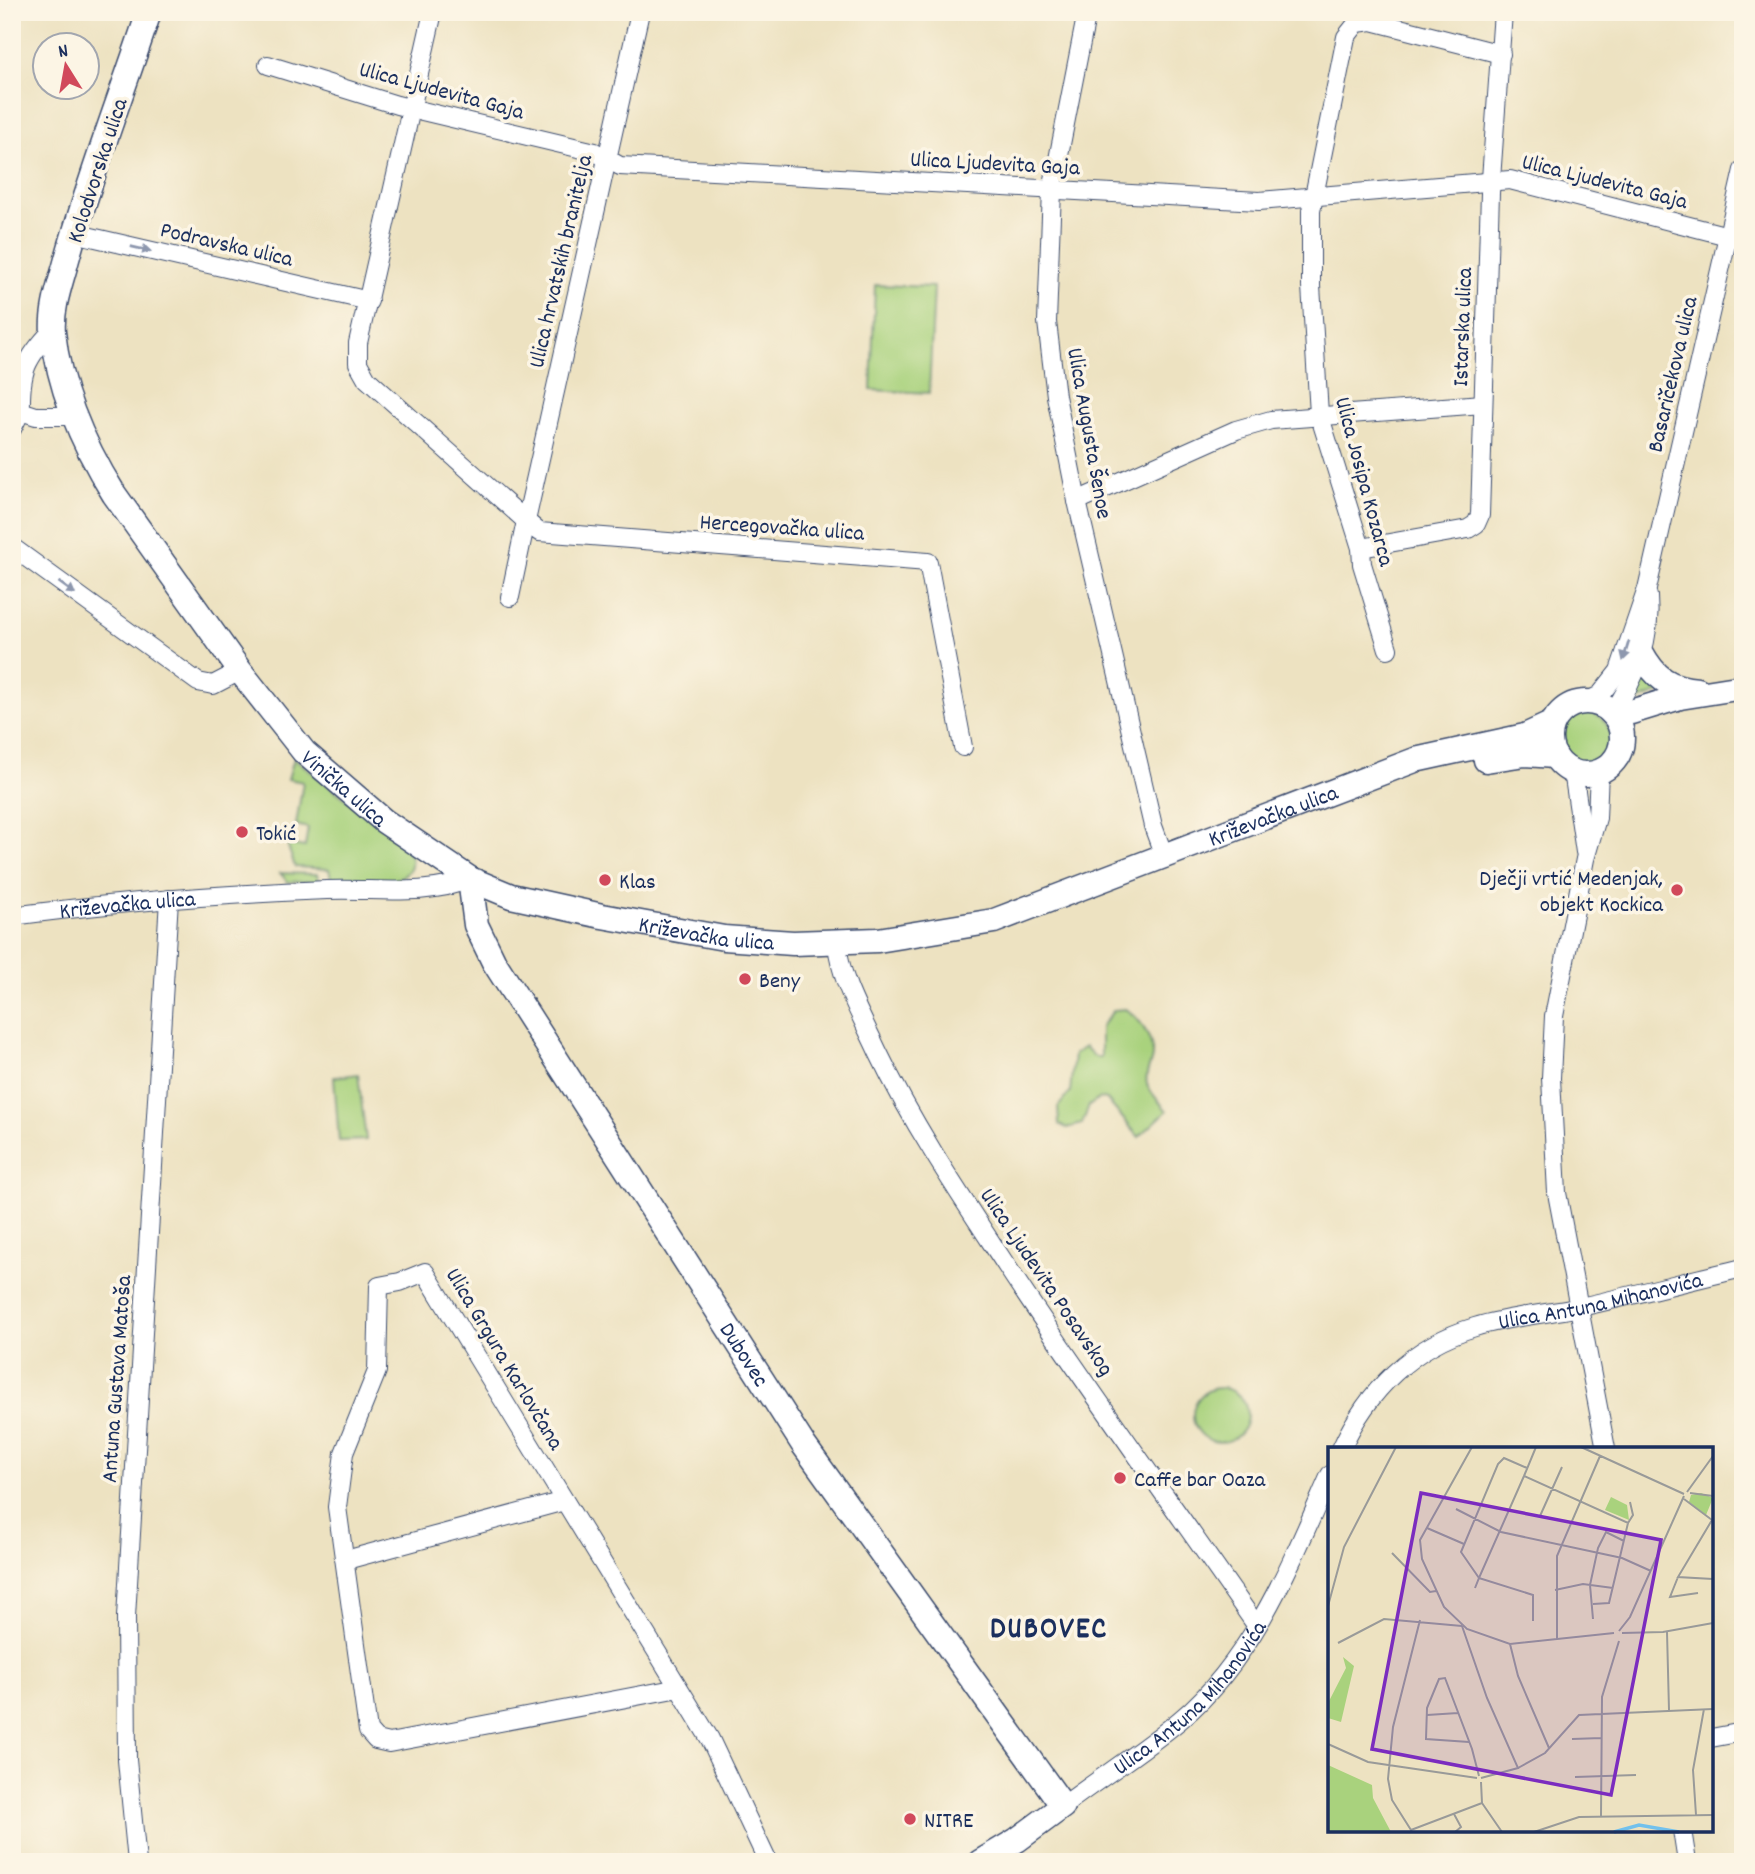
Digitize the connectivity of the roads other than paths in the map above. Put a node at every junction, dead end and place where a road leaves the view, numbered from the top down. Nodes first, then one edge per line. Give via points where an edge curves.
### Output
1 (149, 12) edge
2 (433, 12) edge
3 (640, 12) edge
4 (1087, 12) edge
5 (1503, 12) edge
6 (1501, 54) junction
7 (268, 65) dead end
8 (412, 108) junction
9 (606, 159) junction
10 (1743, 170) edge
11 (1490, 182) junction
12 (1052, 190) junction
13 (1313, 196) junction
14 (74, 233) junction
15 (1728, 236) junction
16 (369, 301) junction
17 (53, 330) junction
18 (1483, 404) junction
19 (21, 411) junction
20 (1319, 414) junction
21 (76, 416) junction
22 (12, 429) edge
23 (1077, 501) junction
24 (526, 521) junction
25 (12, 547) edge
26 (1361, 548) junction
27 (1647, 589) junction
28 (510, 597) dead end
29 (1388, 649) dead end
30 (1641, 652) junction
31 (240, 671) junction
32 (1709, 691) junction
33 (1588, 702) junction
34 (1612, 713) junction
35 (1553, 723) junction
36 (1622, 740) junction
37 (963, 747) dead end
38 (1564, 763) junction
39 (1599, 771) junction
40 (1381, 776) junction
41 (1164, 856) junction
42 (1586, 859) junction
43 (470, 879) junction
44 (169, 900) junction
45 (12, 916) edge
46 (837, 944) junction
47 (1743, 1268) edge
48 (1578, 1307) junction
49 (1342, 1447) edge
50 (1606, 1447) edge
51 (1328, 1480) edge
52 (564, 1501) junction
53 (346, 1560) junction
54 (1256, 1625) junction
55 (679, 1688) junction
56 (1743, 1732) edge
57 (1713, 1738) edge
58 (1063, 1806) junction
59 (1682, 1832) edge
60 (137, 1862) edge
61 (768, 1862) edge
62 (980, 1862) edge
63 (1687, 1862) edge

1 - 14 main road, Kolodvorska ulica
2 - 8 street
3 - 9 street, Ulica hrvatskih branitelja
4 - 12 street, Ulica Augusta Šenoe
5 - 6 street, Istarska ulica
6 - 11 street, Istarska ulica
6 - 13 street, Ulica Josipa Kozarca via 1372,22 1357,23 1346,37
7 - 8 street, Ulica Ljudevita Gaja
8 - 9 street, Ulica Ljudevita Gaja via 595,152
8 - 16 street
9 - 12 street, Ulica Ljudevita Gaja via 620,166
9 - 24 street, Ulica hrvatskih branitelja
10 - 15 street, Basaričekova ulica
11 - 13 street, Ulica Ljudevita Gaja
11 - 15 street, Ulica Ljudevita Gaja via 1510,180
11 - 18 street, Istarska ulica
12 - 13 street, Ulica Ljudevita Gaja via 1259,201
12 - 23 street, Ulica Augusta Šenoe via 1047,322
13 - 20 street, Ulica Josipa Kozarca via 1311,286
14 -> 16 street, Podravska ulica
14 - 17 main road, Kolodvorska ulica
15 - 27 street, Basaričekova ulica
16 - 24 street via 358,343 358,363 367,379
17 - 19 street via 25,364
17 - 21 main road, Vinička ulica
18 - 20 street
18 - 26 street, Istarska ulica via 1480,515 1476,523 1456,532
19 - 21 street via 36,416
19 - 22 street
20 - 23 street via 1236,430
20 - 26 street, Ulica Josipa Kozarca
21 - 31 main road, Vinička ulica via 114,495
23 - 41 street, Ulica Augusta Šenoe via 1153,826
24 - 28 street
24 - 37 street, Hercegovačka ulica via 539,532 928,562
25 -> 31 street via 198,682 213,685
26 - 29 street, Ulica Josipa Kozarca
27 - 30 street, Basaričekova ulica via 1648,623
27 -> 33 street, Basaričekova ulica via 1619,671 1612,683
30 - 32 main road via 1666,683 1679,689
30 - 34 street, Basaričekova ulica via 1629,687
31 - 43 main road, Vinička ulica via 319,769 384,821
32 - 34 main road
32 - 36 main road via 1743,687 1643,726
33 - 34 main road
33 - 35 main road via 1567,707
34 - 36 main road
35 - 38 main road via 1550,743
35 - 40 main road, Križevačka ulica via 1525,736 1434,754
36 - 39 main road via 1615,759
38 - 39 main road
38 - 40 main road, Križevačka ulica via 1525,754
38 - 42 street
39 - 42 street via 1597,818
40 - 41 main road, Križevačka ulica
41 - 46 main road, Križevačka ulica via 993,921
42 - 48 street via 1554,1016 1551,1078 1557,1194
43 - 44 street, Križevačka ulica via 439,888
43 - 46 main road, Križevačka ulica via 528,901 724,938
43 - 58 main road, Dubovec via 476,925 494,962 743,1354 866,1534
44 - 45 street, Križevačka ulica
44 - 60 street, Antuna Gustava Matoša via 126,1617 127,1760
46 - 54 street, Ulica Ljudevita Posavskog via 839,964 859,1010 901,1100 935,1157 1041,1321
47 - 48 street, Ulica Antuna Mihanovića
48 - 49 street, Ulica Antuna Mihanovića via 1475,1327 1421,1351 1375,1391
48 - 50 street
51 - 54 street, Ulica Antuna Mihanovića via 1291,1563
52 - 53 street
52 - 53 street, Ulica Grgura Karlovčana via 425,1272 379,1286 377,1371 344,1453 339,1481 337,1507
52 - 55 street, Ulica Grgura Karlovčana
53 - 55 street, Ulica Grgura Karlovčana via 368,1731 376,1740 402,1741
54 - 58 street, Ulica Antuna Mihanovića via 1232,1663 1181,1719
55 - 61 street, Ulica Grgura Karlovčana via 710,1739
56 - 57 street
58 - 62 main road, Ulica Antuna Mihanovića
59 - 63 street

